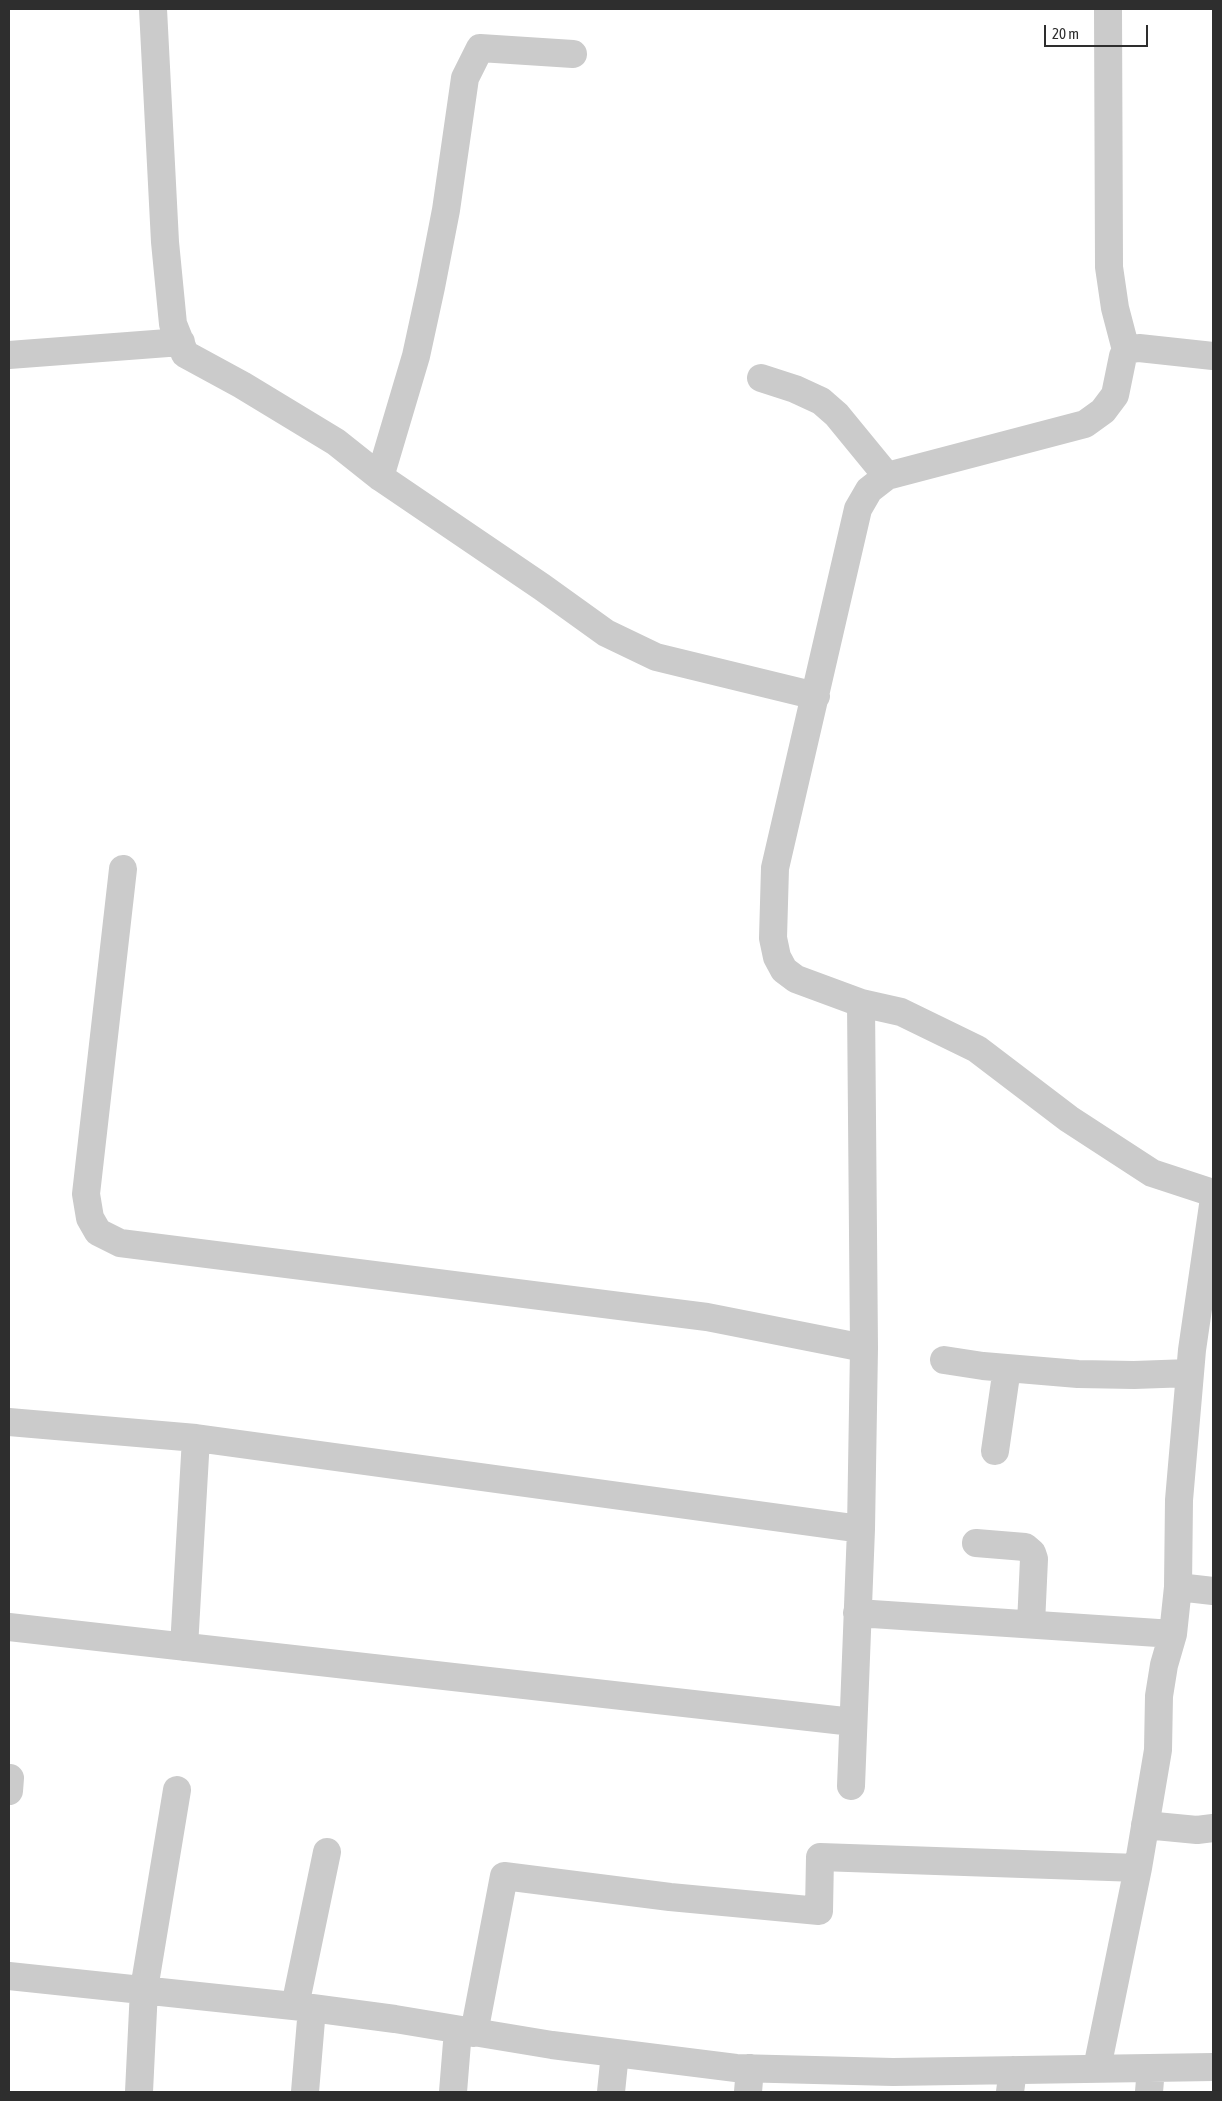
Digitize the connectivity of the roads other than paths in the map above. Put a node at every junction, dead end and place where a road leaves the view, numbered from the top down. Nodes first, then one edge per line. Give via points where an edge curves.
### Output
1 (153, 9) edge
2 (1108, 9) edge
3 (573, 54) dead end
4 (181, 342) junction
5 (1126, 350) junction
6 (9, 354) edge
7 (1213, 356) edge
8 (761, 378) dead end
9 (887, 476) junction
10 (380, 477) junction
11 (816, 696) junction
12 (123, 869) dead end
13 (862, 1003) junction
14 (1213, 1193) edge
15 (1213, 1206) edge
16 (864, 1348) junction
17 (1198, 1359) edge
18 (944, 1360) dead end
19 (1007, 1368) junction
20 (9, 1422) edge
21 (196, 1438) junction
22 (995, 1451) dead end
23 (861, 1529) junction
24 (976, 1543) dead end
25 (1178, 1588) junction
26 (1213, 1591) edge
27 (857, 1613) junction
28 (1031, 1624) junction
29 (9, 1627) edge
30 (1173, 1634) junction
31 (184, 1648) junction
32 (854, 1722) junction
33 (851, 1786) dead end
34 (177, 1790) dead end
35 (1145, 1825) junction
36 (1213, 1828) edge
37 (327, 1852) dead end
38 (1138, 1868) junction
39 (9, 1976) edge
40 (144, 1990) junction
41 (304, 2007) junction
42 (466, 2031) junction
43 (615, 2053) junction
44 (1213, 2067) edge
45 (1097, 2068) junction
46 (749, 2080) edge
47 (1150, 2080) edge
48 (832, 2081) edge
49 (1012, 2081) edge
50 (139, 2092) edge
51 (304, 2092) edge
52 (453, 2092) edge
53 (611, 2092) edge

1 - 4 street via 165,242 173,324
2 - 5 street via 1108,267
3 - 10 street via 480,48 465,78 431,287 416,356
4 - 6 street
4 - 10 street via 186,354 336,442
5 - 7 street via 1139,348
5 - 9 street via 1115,395 1103,411 1085,424
8 - 9 street via 821,401 837,415
9 - 11 street via 869,490 858,509
10 - 11 street via 606,634 656,657
11 - 13 street via 775,868 773,938 784,970 796,980
12 - 16 street via 86,1194 90,1218 98,1232 120,1243 707,1317
13 - 14 street via 901,1012 977,1049 1069,1119 1152,1173
13 - 16 street
15 - 17 street
16 - 23 street
17 - 19 street via 1134,1375
17 - 25 street via 1179,1500
18 - 19 street
19 - 22 street
20 - 21 street
21 - 23 street
21 - 31 street
23 - 27 street
24 - 28 street via 1026,1547 1032,1553
25 - 26 street
25 - 30 street
27 - 28 street
27 - 32 street
28 - 30 street
29 - 31 street
30 - 35 street via 1159,1696 1158,1750
31 - 32 street
32 - 33 street
34 - 40 street
35 - 36 street via 1197,1830
35 - 38 street
37 - 41 street
38 - 42 street via 820,1857 819,1911 504,1876
38 - 45 street
39 - 40 street
40 - 41 street
40 - 50 street
41 - 42 street
41 - 51 street
42 - 43 street
42 - 52 street
43 - 46 street
43 - 53 street
44 - 47 street
45 - 47 street
45 - 49 street
46 - 48 street
48 - 49 street

